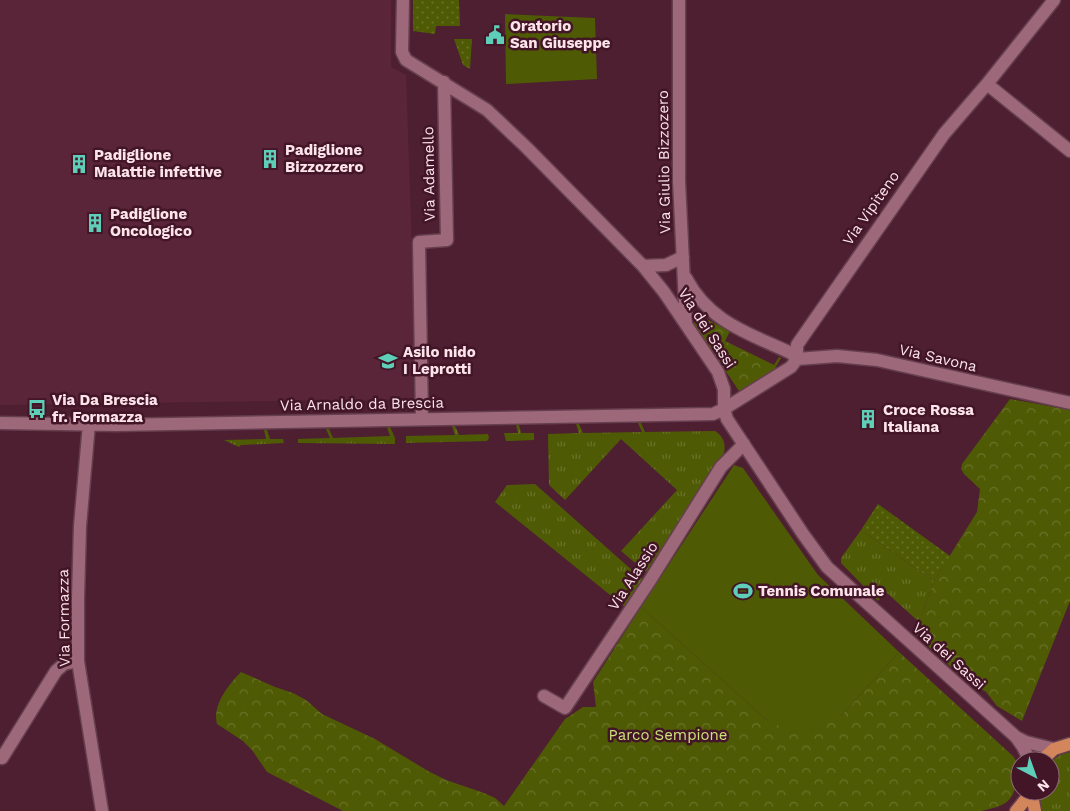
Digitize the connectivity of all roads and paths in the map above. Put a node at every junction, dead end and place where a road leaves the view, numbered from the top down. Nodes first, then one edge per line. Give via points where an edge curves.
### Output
1 (403, 0) edge
2 (678, 0) edge
3 (1054, 0) edge
4 (444, 82) junction
5 (987, 84) junction
6 (1070, 151) edge
7 (683, 257) junction
8 (643, 266) junction
9 (684, 276) junction
10 (719, 318) junction
11 (686, 324) junction
12 (797, 359) junction
13 (1070, 403) edge
14 (724, 409) junction
15 (422, 419) junction
16 (0, 424) edge
17 (89, 424) junction
18 (744, 444) junction
19 (78, 662) junction
20 (544, 696) dead end
21 (1016, 737) junction
22 (1070, 744) edge
23 (1054, 749) joint
24 (1025, 751) edge
25 (2, 758) dead end
26 (1024, 801) edge
27 (102, 811) edge
28 (1016, 811) edge

1 - 4 street, Via dei Sassi via 403,56
2 - 7 street, Via Giulio Bizzozero via 679,180
3 - 5 street, Via Vipiteno
4 - 8 street, Via dei Sassi via 487,110
4 - 15 street, Via Adamello via 447,240 419,242
5 - 6 street
5 - 12 street, Via Vipiteno via 944,134 797,345
7 - 8 street via 666,265
7 - 9 street, Via Giulio Bizzozero
8 - 11 street, Via dei Sassi
9 - 10 street via 702,303
9 - 11 street, Via Giulio Bizzozero
10 - 11 street via 697,312
10 - 12 street via 791,353
11 - 14 street, Via dei Sassi via 722,380
12 - 13 street, Via Savona via 837,356 877,360
12 - 14 street, Via Arnaldo da Brescia via 791,367
14 - 15 street, Via Arnaldo da Brescia via 711,414
14 - 18 street, Via dei Sassi
15 - 17 street, Via Arnaldo da Brescia
16 - 17 street, Via Arnaldo da Brescia
17 - 19 street, Via Formazza via 80,533
18 - 20 street, Via Alassio via 721,468 565,708
18 - 21 street, Via dei Sassi via 828,567
19 - 25 street via 64,664 56,671
19 - 27 street, Via Formazza
21 - 23 street, Via dei Sassi
21 - 24 street, Via dei Sassi
22 - 23 main road
26 - 28 main road

